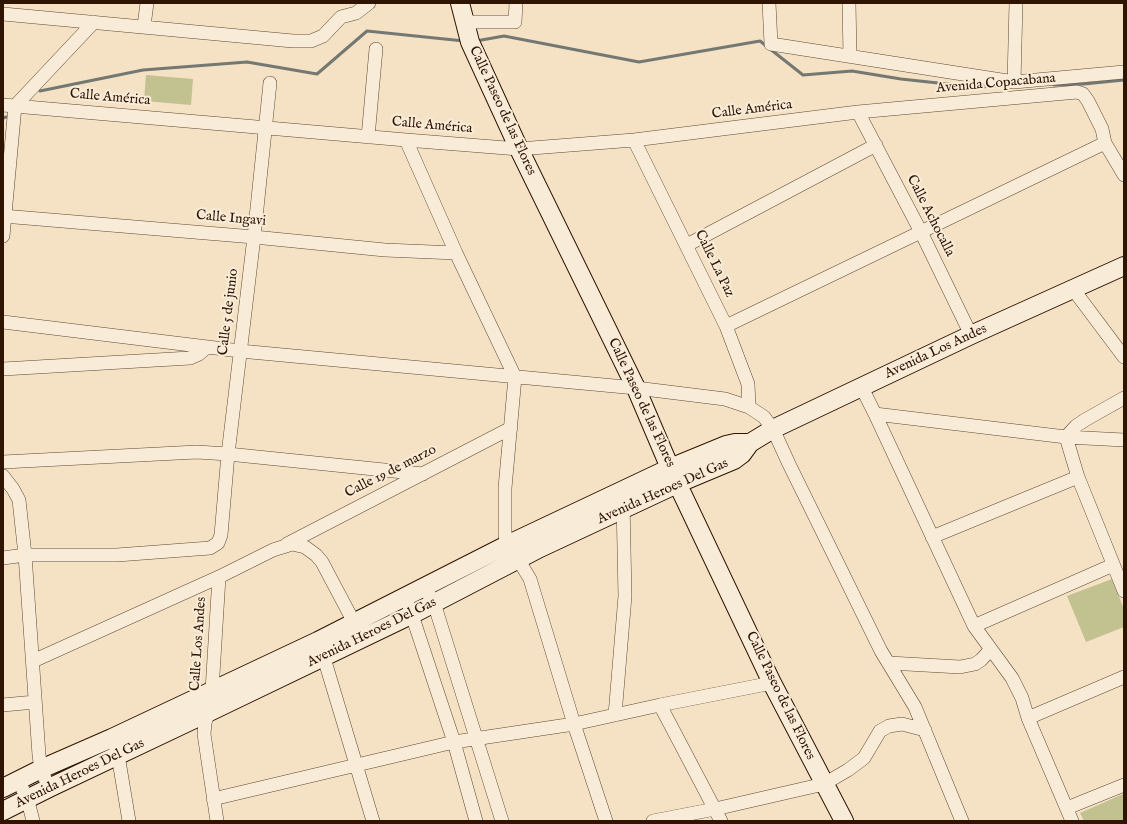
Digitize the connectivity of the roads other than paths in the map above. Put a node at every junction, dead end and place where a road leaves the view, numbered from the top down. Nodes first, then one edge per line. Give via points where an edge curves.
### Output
1 (147, 3) edge
2 (369, 3) edge
3 (460, 3) edge
4 (516, 3) edge
5 (770, 3) edge
6 (849, 3) edge
7 (1016, 3) edge
8 (3, 14) edge
9 (94, 22) junction
10 (465, 22) junction
11 (144, 26) junction
12 (376, 49) dead end
13 (850, 56) junction
14 (1124, 72) edge
15 (1014, 82) junction
16 (270, 83) dead end
17 (9, 105) edge
18 (858, 112) junction
19 (265, 128) junction
20 (368, 137) junction
21 (406, 140) junction
22 (634, 140) junction
23 (1105, 143) junction
24 (876, 145) junction
25 (519, 149) junction
26 (1124, 176) edge
27 (4, 216) edge
28 (921, 232) junction
29 (3, 236) edge
30 (254, 237) junction
31 (687, 246) junction
32 (456, 252) junction
33 (1124, 266) edge
34 (1072, 289) junction
35 (3, 322) edge
36 (726, 326) junction
37 (971, 335) junction
38 (206, 348) junction
39 (240, 351) junction
40 (1124, 357) edge
41 (3, 369) edge
42 (515, 376) junction
43 (861, 386) junction
44 (636, 388) junction
45 (1124, 398) edge
46 (749, 407) junction
47 (875, 414) junction
48 (510, 428) junction
49 (773, 429) junction
50 (1066, 437) junction
51 (1124, 440) edge
52 (750, 442) joint
53 (228, 454) junction
54 (3, 462) edge
55 (423, 474) junction
56 (674, 475) junction
57 (1078, 477) junction
58 (3, 478) edge
59 (623, 491) junction
60 (624, 509) junction
61 (932, 537) junction
62 (287, 544) junction
63 (508, 544) junction
64 (25, 555) junction
65 (3, 558) edge
66 (518, 559) junction
67 (1113, 565) junction
68 (219, 577) junction
69 (424, 587) junction
70 (1124, 591) edge
71 (405, 597) junction
72 (434, 603) junction
73 (413, 614) junction
74 (974, 626) junction
75 (358, 631) junction
76 (321, 649) junction
77 (991, 649) junction
78 (33, 661) junction
79 (889, 663) junction
80 (1124, 677) edge
81 (772, 683) junction
82 (212, 691) junction
83 (35, 702) junction
84 (3, 705) edge
85 (660, 705) junction
86 (207, 713) junction
87 (615, 715) junction
88 (1028, 718) junction
89 (574, 724) junction
90 (925, 730) junction
91 (112, 738) junction
92 (477, 739) junction
93 (454, 742) junction
94 (118, 756) junction
95 (357, 765) junction
96 (41, 769) junction
97 (19, 780) junction
98 (824, 784) junction
99 (1124, 785) edge
100 (3, 788) edge
101 (49, 788) junction
102 (27, 799) junction
103 (213, 799) junction
104 (1067, 808) junction
105 (715, 809) junction
106 (3, 811) edge
107 (33, 821) edge
108 (129, 821) edge
109 (217, 821) edge
110 (373, 821) edge
111 (476, 821) edge
112 (502, 821) edge
113 (606, 821) edge
114 (653, 821) edge
115 (721, 821) edge
116 (844, 821) edge
117 (962, 821) edge
118 (1072, 821) edge

1 - 11 street
2 - 11 street via 356,13 341,17 323,36 311,41
3 - 10 street, Calle Paseo de las Flores
4 - 10 street via 515,22
5 - 13 street via 771,44
6 - 13 street
7 - 15 street
8 - 9 street
9 - 11 street
9 - 17 street
10 - 25 street, Calle Paseo de las Flores via 470,42
12 - 20 street
13 - 15 street
14 - 15 street
16 - 19 street, Calle 5 de junio
17 - 19 street, Calle América
17 - 27 street
18 - 22 street, Calle América
18 - 23 street, Avenida Copacabana via 1077,92 1083,94 1088,101 1102,129
18 - 24 street, Calle Achocalla
19 - 20 street, Calle América
19 - 30 street, Calle 5 de junio
20 - 21 street, Calle América
21 - 25 street, Calle América
21 - 32 street
22 - 25 street, Calle América
22 - 31 street, Calle La Paz
23 - 26 street, Avenida Copacabana
23 - 28 street
24 - 28 street, Calle Achocalla
24 - 31 street
25 - 44 street, Calle Paseo de las Flores
27 - 29 street
27 - 30 street, Calle Ingavi
28 - 36 street
28 - 37 street, Calle Achocalla
30 - 32 street, Calle Ingavi via 385,250
30 - 39 street, Calle 5 de junio
31 - 36 street, Calle La Paz
32 - 42 street
33 - 34 street, Avenida Los Andes
34 - 37 street, Avenida Los Andes
34 - 40 street
35 - 38 street
36 - 46 street, Calle La Paz via 748,384
37 - 43 street, Avenida Los Andes
38 - 39 street
38 - 41 street via 190,358
39 - 42 street
39 - 53 street, Calle 5 de junio
42 - 44 street
42 - 48 street
43 - 47 street
43 - 49 street, Avenida Los Andes
44 - 46 street via 725,398
44 - 56 street, Calle Paseo de las Flores
45 - 50 street via 1076,426
46 - 49 street via 764,417
47 - 50 street
47 - 61 street
48 - 55 street, Calle 19 de marzo
48 - 63 street via 504,514
49 - 52 street, Avenida Los Andes
49 - 79 street
50 - 51 street
50 - 57 street
52 - 56 street, Avenida Heroes Del Gas via 726,445
53 - 54 street via 197,452
53 - 55 street
53 - 64 street, Calle 5 de junio via 221,535 218,544 210,548 117,554
55 - 62 street, Calle 19 de marzo
56 - 59 street, Avenida Heroes Del Gas
56 - 60 street, Avenida Heroes Del Gas
56 - 81 street, Calle Paseo de las Flores
57 - 61 street
57 - 67 street
58 - 64 street via 19,500
59 - 60 street
59 - 63 street, Avenida Heroes Del Gas
60 - 66 street, Avenida Heroes Del Gas
60 - 87 street via 625,596
61 - 74 street
62 - 68 street, Calle 19 de marzo
62 - 75 street via 305,547 319,558
63 - 66 street
63 - 69 street, Avenida Heroes Del Gas
64 - 65 street
64 - 78 street
66 - 72 street, Avenida Heroes Del Gas
66 - 89 street via 530,579
67 - 70 street
67 - 74 street
68 - 78 street, Calle 19 de marzo
68 - 82 street, Calle Los Andes
69 - 71 street, Avenida Heroes Del Gas
69 - 72 street
71 - 73 street
71 - 75 street, Avenida Heroes Del Gas
72 - 73 street, Avenida Heroes Del Gas
72 - 92 street
73 - 75 street, Avenida Heroes Del Gas
73 - 93 street
74 - 77 street
75 - 76 street, Avenida Heroes Del Gas
76 - 82 street, Avenida Heroes Del Gas
76 - 86 street, Avenida Heroes Del Gas
76 - 95 street
77 - 79 street via 975,664 960,667
77 - 88 street via 1012,678
78 - 83 street
79 - 90 street via 915,706
80 - 88 street
81 - 85 street
81 - 98 street, Calle Paseo de las Flores
82 - 86 street, Calle Los Andes
82 - 91 street, Avenida Heroes Del Gas
83 - 84 street
83 - 96 street
85 - 87 street
85 - 105 street
86 - 94 street, Avenida Heroes Del Gas
86 - 103 street, Calle Los Andes via 204,734
87 - 89 street
88 - 104 street
89 - 92 street
89 - 113 street
90 - 98 street via 902,724 889,726 880,731 864,758
90 - 117 street
91 - 94 street
91 - 96 street, Avenida Heroes Del Gas
92 - 93 street
92 - 112 street
93 - 95 street
93 - 111 street
94 - 101 street, Avenida Heroes Del Gas
94 - 108 street
95 - 103 street
95 - 110 street
96 - 97 street, Avenida Heroes Del Gas
96 - 101 street
97 - 100 street, Avenida Heroes Del Gas
97 - 102 street
98 - 105 street
98 - 116 street, Calle Paseo de las Flores
99 - 104 street
101 - 102 street, Avenida Heroes Del Gas
102 - 106 street, Avenida Heroes Del Gas
102 - 107 street
103 - 109 street, Calle Los Andes
104 - 118 street
105 - 114 street
105 - 115 street

